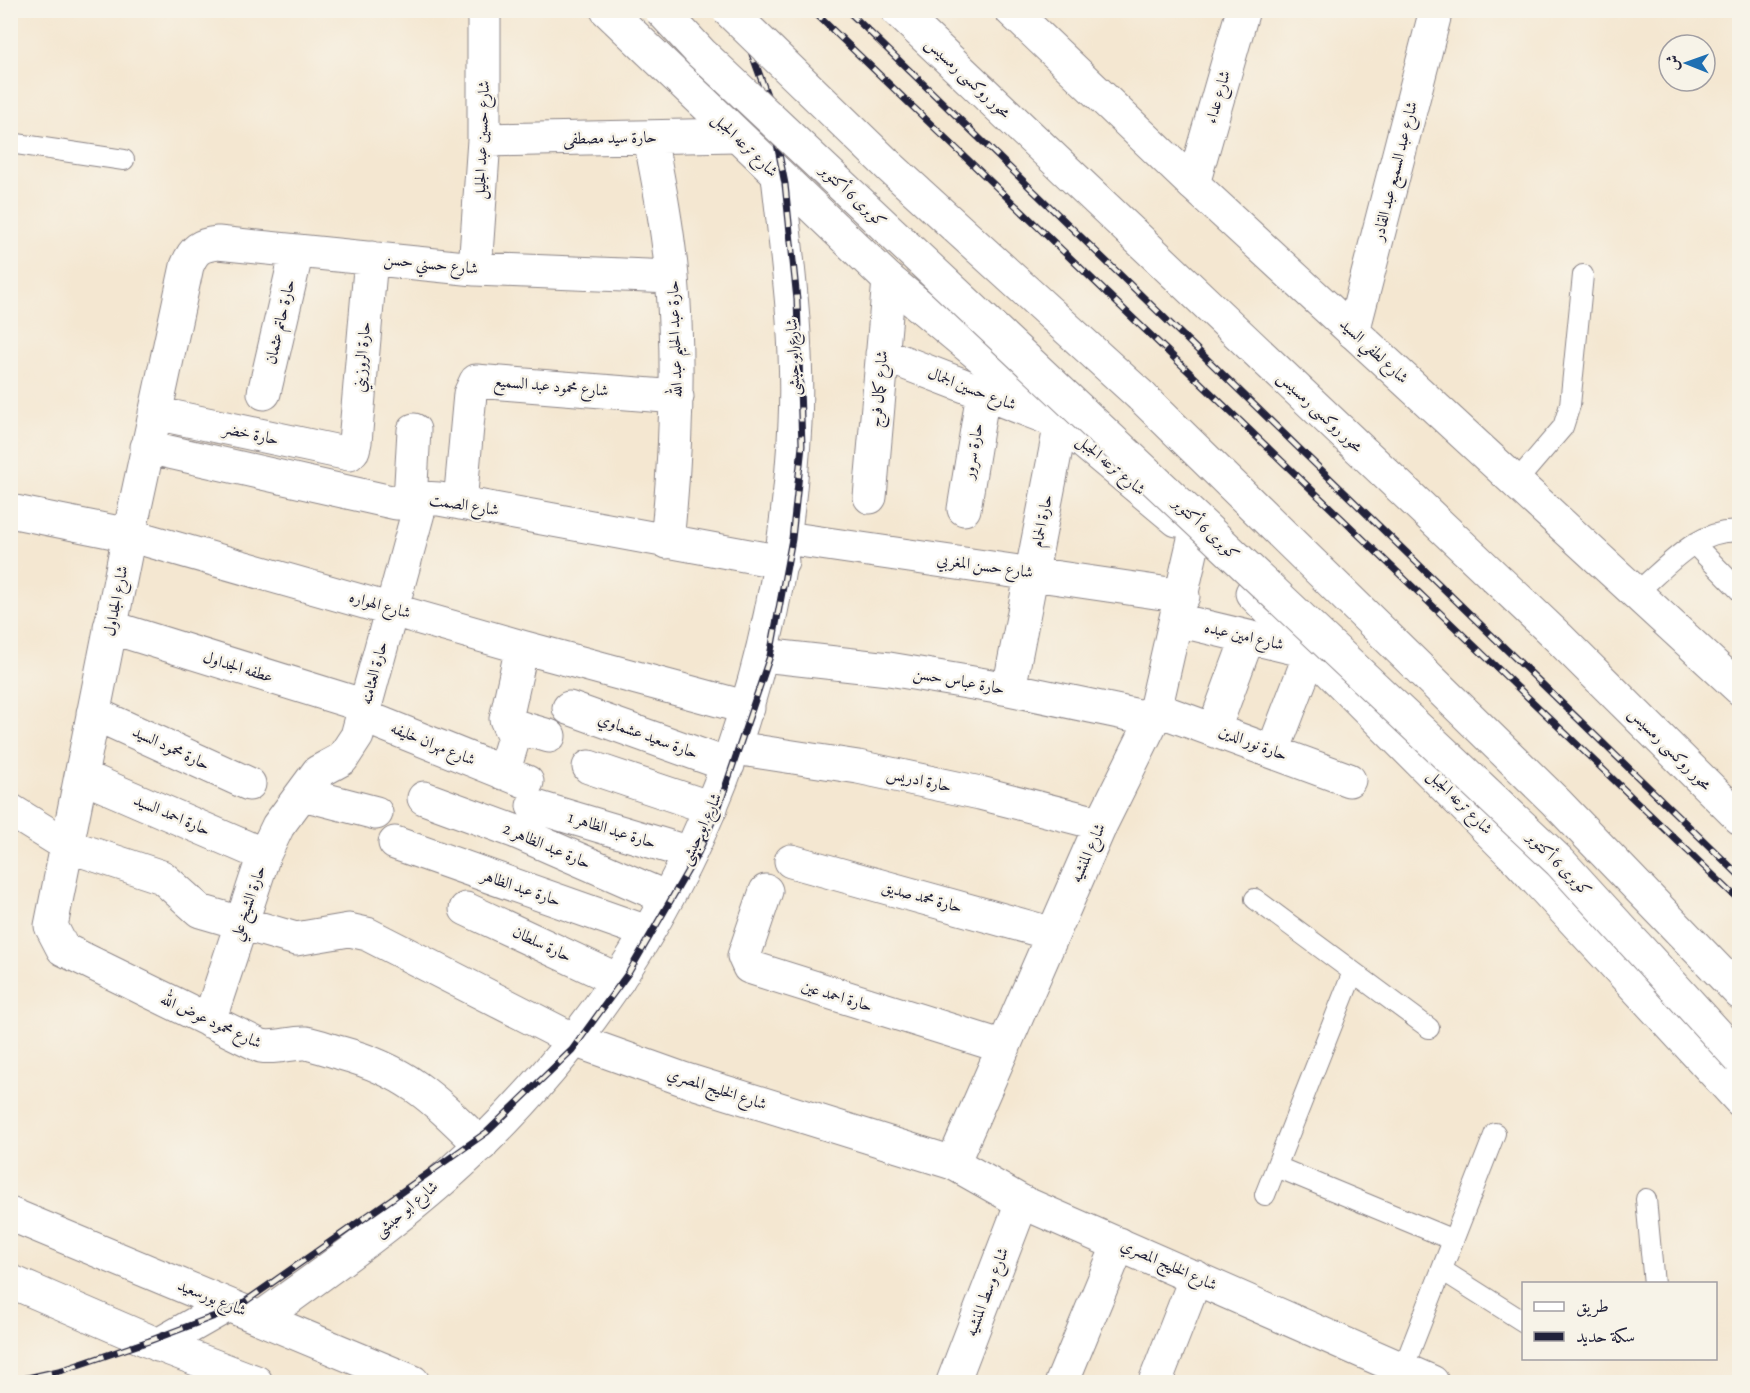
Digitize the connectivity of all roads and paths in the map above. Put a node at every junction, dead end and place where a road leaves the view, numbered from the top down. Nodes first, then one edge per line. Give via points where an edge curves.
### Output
1 (484, 10) edge
2 (608, 10) edge
3 (662, 10) edge
4 (728, 10) edge
5 (897, 10) edge
6 (1011, 10) edge
7 (1243, 10) edge
8 (1436, 10) edge
9 (736, 135) junction
10 (650, 138) junction
11 (484, 140) junction
12 (10, 143) edge
13 (124, 160) dead end
14 (778, 176) junction
15 (1193, 184) junction
16 (297, 251) junction
17 (193, 252) joint
18 (371, 258) junction
19 (475, 269) junction
20 (1583, 275) dead end
21 (672, 277) junction
22 (889, 280) junction
23 (1353, 332) junction
24 (882, 354) junction
25 (264, 393) dead end
26 (983, 393) junction
27 (677, 397) junction
28 (154, 413) junction
29 (1060, 423) junction
30 (414, 430) dead end
31 (147, 447) junction
32 (349, 454) joint
33 (1516, 482) junction
34 (870, 497) dead end
35 (416, 499) junction
36 (460, 503) junction
37 (964, 509) dead end
38 (10, 511) edge
39 (1740, 532) edge
40 (129, 535) junction
41 (1195, 535) junction
42 (667, 542) junction
43 (1694, 544) junction
44 (784, 550) junction
45 (1031, 573) junction
46 (1740, 591) edge
47 (1637, 592) junction
48 (392, 608) junction
49 (1180, 608) junction
50 (110, 627) junction
51 (1248, 637) junction
52 (522, 647) junction
53 (1311, 652) junction
54 (763, 655) junction
55 (1009, 689) junction
56 (1740, 689) edge
57 (568, 708) dead end
58 (748, 708) junction
59 (364, 711) junction
60 (93, 713) junction
61 (1155, 714) junction
62 (508, 724) junction
63 (1214, 729) junction
64 (549, 736) dead end
65 (1273, 751) junction
66 (731, 756) junction
67 (589, 767) dead end
68 (81, 776) junction
69 (1348, 780) dead end
70 (249, 784) dead end
71 (521, 787) junction
72 (303, 794) junction
73 (424, 798) dead end
74 (711, 808) junction
75 (10, 810) edge
76 (375, 813) dead end
77 (1740, 818) edge
78 (1101, 824) junction
79 (395, 843) dead end
80 (68, 846) junction
81 (690, 853) junction
82 (264, 855) junction
83 (791, 861) dead end
84 (766, 891) dead end
85 (667, 898) junction
86 (1255, 899) dead end
87 (466, 909) dead end
88 (240, 924) junction
89 (648, 932) junction
90 (1053, 933) junction
91 (63, 949) joint
92 (1353, 972) junction
93 (618, 980) junction
94 (1740, 993) edge
95 (209, 1021) junction
96 (1429, 1028) dead end
97 (574, 1040) junction
98 (1004, 1047) junction
99 (1740, 1059) edge
100 (1740, 1100) edge
101 (1495, 1133) dead end
102 (481, 1145) junction
103 (953, 1162) junction
104 (1276, 1167) junction
105 (1265, 1196) dead end
106 (1646, 1199) dead end
107 (1022, 1202) junction
108 (10, 1214) edge
109 (1453, 1240) junction
110 (1119, 1244) junction
111 (1442, 1270) junction
112 (1196, 1277) junction
113 (10, 1281) edge
114 (1654, 1282) edge
115 (228, 1305) junction
116 (261, 1318) junction
117 (1522, 1321) edge
118 (158, 1345) junction
119 (1402, 1369) junction
120 (256, 1383) edge
121 (413, 1383) edge
122 (952, 1383) edge
123 (1062, 1383) edge
124 (1155, 1383) edge
125 (1432, 1383) edge

1 - 11 main road, شارع حسين عبد الجليل
2 - 9 main road, شارع ترعه الجبل
3 - 99 main road, كوبرى 6 أكتوبر, bridge via 710,61 1560,862
4 - 94 main road, bridge via 890,167 1149,404 1556,802
5 - 77 main road, محور روكسى رمسيس via 1558,637
6 - 15 main road, شارع لطفي السيد
7 - 15 main road, شارع عداء
8 - 23 main road, شارع عبد السميع عبد القادر
9 - 10 main road, حارة سيد مصطفى
9 - 14 main road, شارع ترعه الجبل
10 - 11 main road, حارة سيد مصطفى
10 - 21 main road, حارة عبد الحليم عبد الله
11 - 19 main road, شارع حسين عبد الجليل
12 - 13 lane
14 - 22 main road, شارع ترعه الجبل
14 - 44 main road, شارع ابو حبشى via 792,303 795,420
15 - 23 main road, شارع لطفي السيد
16 - 17 main road, شارع حسني حسن via 218,243 203,244
16 - 18 main road, شارع حسني حسن
16 - 25 main road, حارة حاتم عثمان
17 - 28 main road, شارع الجداول
18 - 19 main road, شارع حسني حسن
18 - 32 main road, حارة الروزيني via 354,442
19 - 21 main road, شارع حسني حسن
20 - 33 lane via 1567,416 1549,447
21 - 27 main road, حارة عبد الحليم عبد الله
22 - 24 main road, شارع كمال فرج
22 - 29 main road, شارع ترعه الجبل
23 - 33 main road, شارع لطفي السيد
24 - 26 main road, شارع حسين الجمال
24 - 34 main road, شارع كمال فرج
26 - 29 main road, شارع حسين الجمال
26 - 37 main road, حارة سرور
27 - 36 main road, شارع محمود عبد السميع via 476,381 470,394
27 - 42 main road, حارة عبد الحليم عبد الله
28 - 31 main road, شارع الجداول
28 - 32 main road, حارة خضر
29 - 41 main road, شارع ترعه الجبل
29 - 45 main road, حارة الحمام
30 - 35 main road, حارة العثامنه
31 - 35 main road, شارع الصمت via 396,503
31 - 40 main road, شارع الجداول
33 - 47 main road, شارع لطفي السيد
35 - 36 main road, شارع الصمت
35 - 48 main road, حارة العثامنه
36 - 42 main road, شارع الصمت
38 - 40 main road, شارع الهواره
39 - 43 lane via 1721,531
40 - 48 main road, شارع الهواره
40 - 50 main road, شارع الجداول
41 - 49 main road, شارع المنشيه
41 - 53 main road, شارع ترعه الجبل
42 - 44 main road, شارع الصمت
43 - 46 lane
43 - 47 lane
44 - 45 main road, شارع حسن المغربي
44 - 54 main road, شارع ابو حبشى
45 - 49 main road, شارع حسن المغربي
45 - 55 main road, حارة الحمام
47 - 56 main road, شارع لطفي السيد
48 - 52 main road, شارع الهواره
48 - 59 main road, حارة العثامنه
49 - 51 main road, شارع امين عبده
49 - 61 main road, شارع المنشيه
50 - 59 main road, عطفه الجداول
50 - 60 main road, شارع الجداول
51 - 53 main road, شارع امين عبده
51 - 63 main road
52 - 58 main road, شارع الهواره
52 - 62 main road
53 - 65 main road
53 - 100 main road, شارع ترعه الجبل via 1519,861
54 - 55 main road, حارة عباس حسن via 889,669
54 - 58 main road, شارع ابو حبشى
55 - 61 main road, حارة عباس حسن
57 - 66 main road, حارة سعيد عشماوي
58 - 66 main road, شارع ابو حبشى
59 - 71 main road, شارع مهران خليفه
59 - 72 main road, حارة العثامنه via 357,736 342,759 318,772
60 - 68 main road, شارع الجداول
60 - 70 main road, حارة محمود السيد
61 - 63 main road, حارة نور الدين
61 - 78 main road, شارع المنشيه
62 - 64 main road
62 - 71 main road via 514,737
63 - 65 main road, حارة نور الدين
65 - 69 main road, حارة نور الدين
66 - 74 main road, شارع ابو حبشى
66 - 78 main road, حارة ادريس via 858,767
67 - 74 main road
68 - 80 main road, شارع الجداول
68 - 82 main road, حارة احمد السيد
71 - 81 main road, حارة عبد الظاهر 1
72 - 76 main road
72 - 82 main road, حارة الشيخ علي via 278,826
73 - 85 main road, حارة عبد الظاهر 2 via 514,831
74 - 81 main road, شارع ابو حبشى
75 - 80 main road, شارع الخليج المصري
78 - 90 main road, شارع المنشيه
79 - 89 main road, حارة عبد الظاهر
80 - 88 main road, شارع الخليج المصري via 162,877 200,910
80 - 91 main road, شارع الجداول via 51,926
81 - 85 main road, شارع ابو حبشى
82 - 88 main road, حارة الشيخ علي
83 - 90 main road, حارة محمد صديق
84 - 98 main road, حارة احمد عين via 744,956 749,968
85 - 89 main road, شارع ابو حبشى
86 - 92 lane
87 - 93 main road, حارة سلطان
88 - 95 main road, حارة الشيخ علي
88 - 97 main road, شارع الخليج المصري via 296,939 349,930 367,934
89 - 93 main road, شارع ابو حبشى
90 - 98 main road, شارع المنشيه
91 - 95 main road, شارع محمود عوض الله
92 - 96 lane
92 - 104 lane
93 - 97 main road, شارع ابو حبشى
95 - 102 main road, شارع محمود عوض الله via 261,1046 304,1043 375,1062 422,1090
97 - 102 main road, شارع ابو حبشى
97 - 103 main road, شارع الخليج المصري via 683,1079
98 - 103 main road, شارع المنشيه
101 - 109 lane
102 - 116 main road, شارع ابو حبشى via 379,1232
103 - 107 main road, شارع الخليج المصري
104 - 105 lane
104 - 109 lane
106 - 114 lane
107 - 110 main road, شارع الخليج المصري
107 - 122 main road, شارع وسط المنشيه
108 - 115 main road, شارع بورسعيد
109 - 111 lane
110 - 112 main road, شارع الخليج المصري
110 - 123 main road
111 - 117 lane
111 - 119 lane
112 - 119 main road, شارع الخليج المصري
112 - 124 main road
113 - 118 main road
115 - 116 main road, شارع بورسعيد
115 - 118 main road
116 - 121 main road, شارع بورسعيد
118 - 120 main road
119 - 125 main road, شارع الخليج المصري

